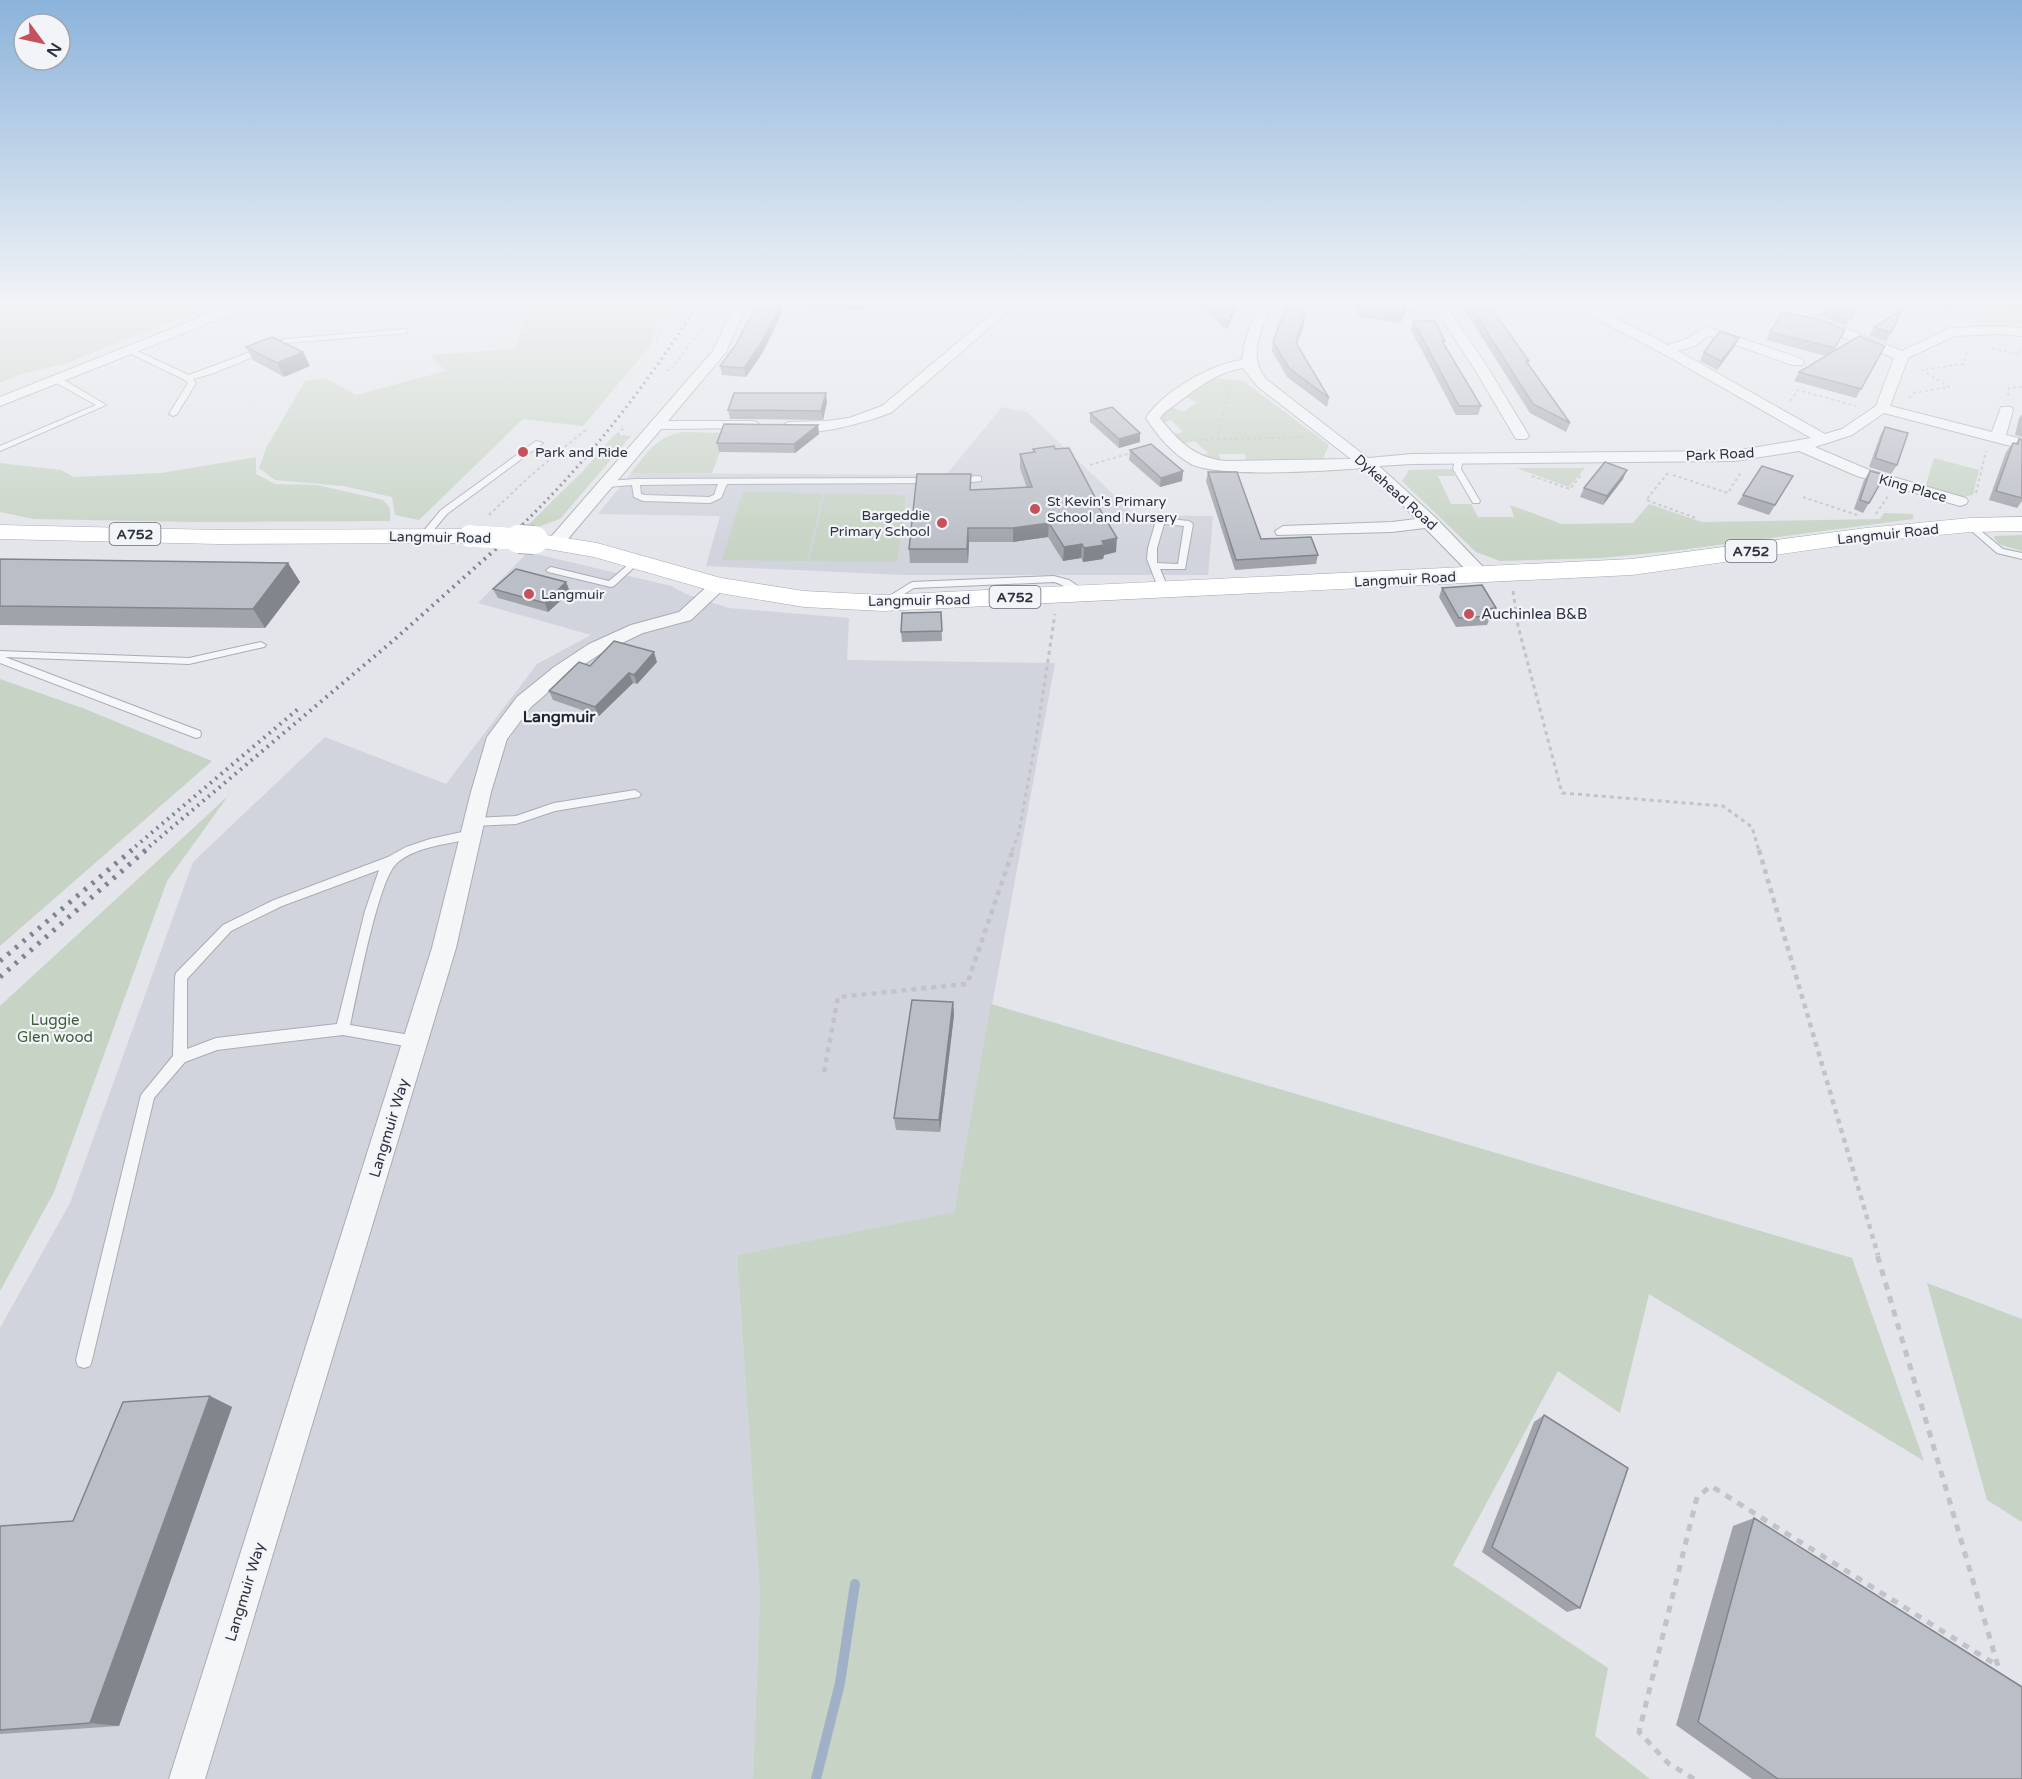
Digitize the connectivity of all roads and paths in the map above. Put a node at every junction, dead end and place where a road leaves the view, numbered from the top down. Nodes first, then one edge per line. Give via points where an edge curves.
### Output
1 (44, 384) edge
2 (65, 384) edge
3 (191, 384) edge
4 (692, 384) edge
5 (916, 384) edge
6 (1197, 384) edge
7 (1235, 384) edge
8 (1263, 384) edge
9 (1490, 384) edge
10 (1727, 384) edge
11 (1891, 384) edge
12 (1944, 384) edge
13 (0, 402) edge
14 (1773, 410) junction
15 (1880, 410) junction
16 (2006, 410) dead end
17 (1901, 413) junction
18 (173, 414) dead end
19 (658, 425) junction
20 (621, 427) dead end
21 (588, 431) dead end
22 (617, 435) dead end
23 (1331, 436) junction
24 (1521, 436) dead end
25 (1994, 437) junction
26 (1217, 439) junction
27 (1823, 439) junction
28 (1174, 440) junction
29 (539, 443) dead end
30 (2022, 444) edge
31 (1801, 446) junction
32 (0, 449) edge
33 (1136, 452) edge
34 (1746, 454) junction
35 (1642, 457) junction
36 (1459, 459) junction
37 (1366, 462) junction
38 (1090, 465) dead end
39 (1668, 473) junction
40 (978, 479) dead end
41 (724, 481) junction
42 (636, 482) junction
43 (1898, 483) junction
44 (607, 484) junction
45 (1803, 497) dead end
46 (1476, 501) dead end
47 (1960, 501) joint
48 (1875, 516) dead end
49 (1867, 517) edge
50 (1696, 518) dead end
51 (1430, 522) junction
52 (2022, 524) edge
53 (1970, 525) junction
54 (478, 528) junction
55 (1284, 531) dead end
56 (0, 532) edge
57 (424, 536) junction
58 (545, 541) junction
59 (2022, 556) edge
60 (637, 560) junction
61 (1154, 566) junction
62 (551, 570) dead end
63 (1480, 575) junction
64 (1512, 582) dead end
65 (719, 585) junction
66 (1164, 590) junction
67 (1083, 593) junction
68 (1057, 595) junction
69 (883, 603) junction
70 (261, 645) dead end
71 (0, 654) edge
72 (0, 659) edge
73 (196, 734) dead end
74 (635, 794) dead end
75 (472, 828) junction
76 (390, 861) junction
77 (343, 1029) junction
78 (416, 1042) junction
79 (180, 1058) junction
80 (824, 1072) dead end
81 (84, 1360) dead end
82 (187, 1779) edge
83 (1694, 1779) edge

1 - 13 street
2 - 32 lane via 102,405
3 - 18 lane
4 - 19 street
5 - 19 street via 887,409 848,425
6 - 28 street, Park Road via 1152,418
7 - 26 path
8 - 23 street, Dykehead Road
9 - 24 street
10 - 14 street
11 - 15 street
12 - 17 path via 1949,387 1914,393
14 - 15 path via 1787,406 1798,390
14 - 27 street
15 - 17 street
15 - 27 street, Park Road via 1846,432
16 - 25 street
17 - 25 street
19 - 44 street
20 - 22 path via 624,428
21 - 54 path via 530,477
23 - 26 path
23 - 37 street, Dykehead Road
25 - 30 street
25 - 47 path via 1976,496
26 - 28 path
27 - 31 street, Park Road
28 - 37 street, Park Road via 1196,460 1211,465 1326,466
29 - 57 lane via 444,512
31 - 34 street, Park Road
31 - 43 street, King Place via 1836,463
33 - 38 path
34 - 35 street, Park Road
34 - 39 path via 1745,465 1728,493
35 - 36 street, Park Road
35 - 39 path via 1650,467
36 - 37 street, Park Road
36 - 46 lane via 1457,469
37 - 51 street, Dykehead Road
39 - 50 path via 1646,500
40 - 41 lane
41 - 42 lane
41 - 42 lane via 718,496 710,500 643,498 637,495
42 - 44 lane
43 - 47 street, King Place
43 - 48 path
44 - 58 street
45 - 49 path
51 - 55 street via 1316,537
51 - 63 street, Dykehead Road
52 - 53 main road, Langmuir Road / A752
53 - 59 lane via 2000,551
53 - 63 main road, Langmuir Road / A752 via 1632,567
54 - 57 main road, Langmuir Road / A752
54 - 58 main road, Langmuir Road / A752, bridge
56 - 57 main road, Langmuir Road / A752
58 - 60 main road, Langmuir Road / A752
60 - 62 lane via 611,584
60 - 65 main road, Langmuir Road / A752
61 - 61 lane via 1152,555 1160,521 1189,524 1182,567
61 - 66 lane
63 - 66 main road, Langmuir Road / A752
64 - 83 path via 1518,626 1562,793 1723,806 1752,827 1998,1666 1710,1486 1697,1497 1639,1732 1668,1763
65 - 69 main road, Langmuir Road / A752 via 804,599
65 - 75 street, Langmuir Way via 685,616 637,629 596,648 524,702 497,737
66 - 67 main road, Langmuir Road / A752
67 - 68 main road, Langmuir Road / A752
67 - 69 lane via 1054,579 912,585
68 - 69 main road, Langmuir Road / A752
68 - 80 path via 1019,832 967,984 838,997
70 - 71 lane via 189,661
72 - 73 lane
74 - 75 lane via 554,807 516,820
75 - 76 lane
75 - 78 street, Langmuir Way via 444,948
76 - 77 lane via 376,892
76 - 79 lane via 278,903 227,928 181,977
77 - 78 lane
77 - 79 lane via 216,1044
78 - 82 street, Langmuir Way
79 - 81 lane via 148,1095

